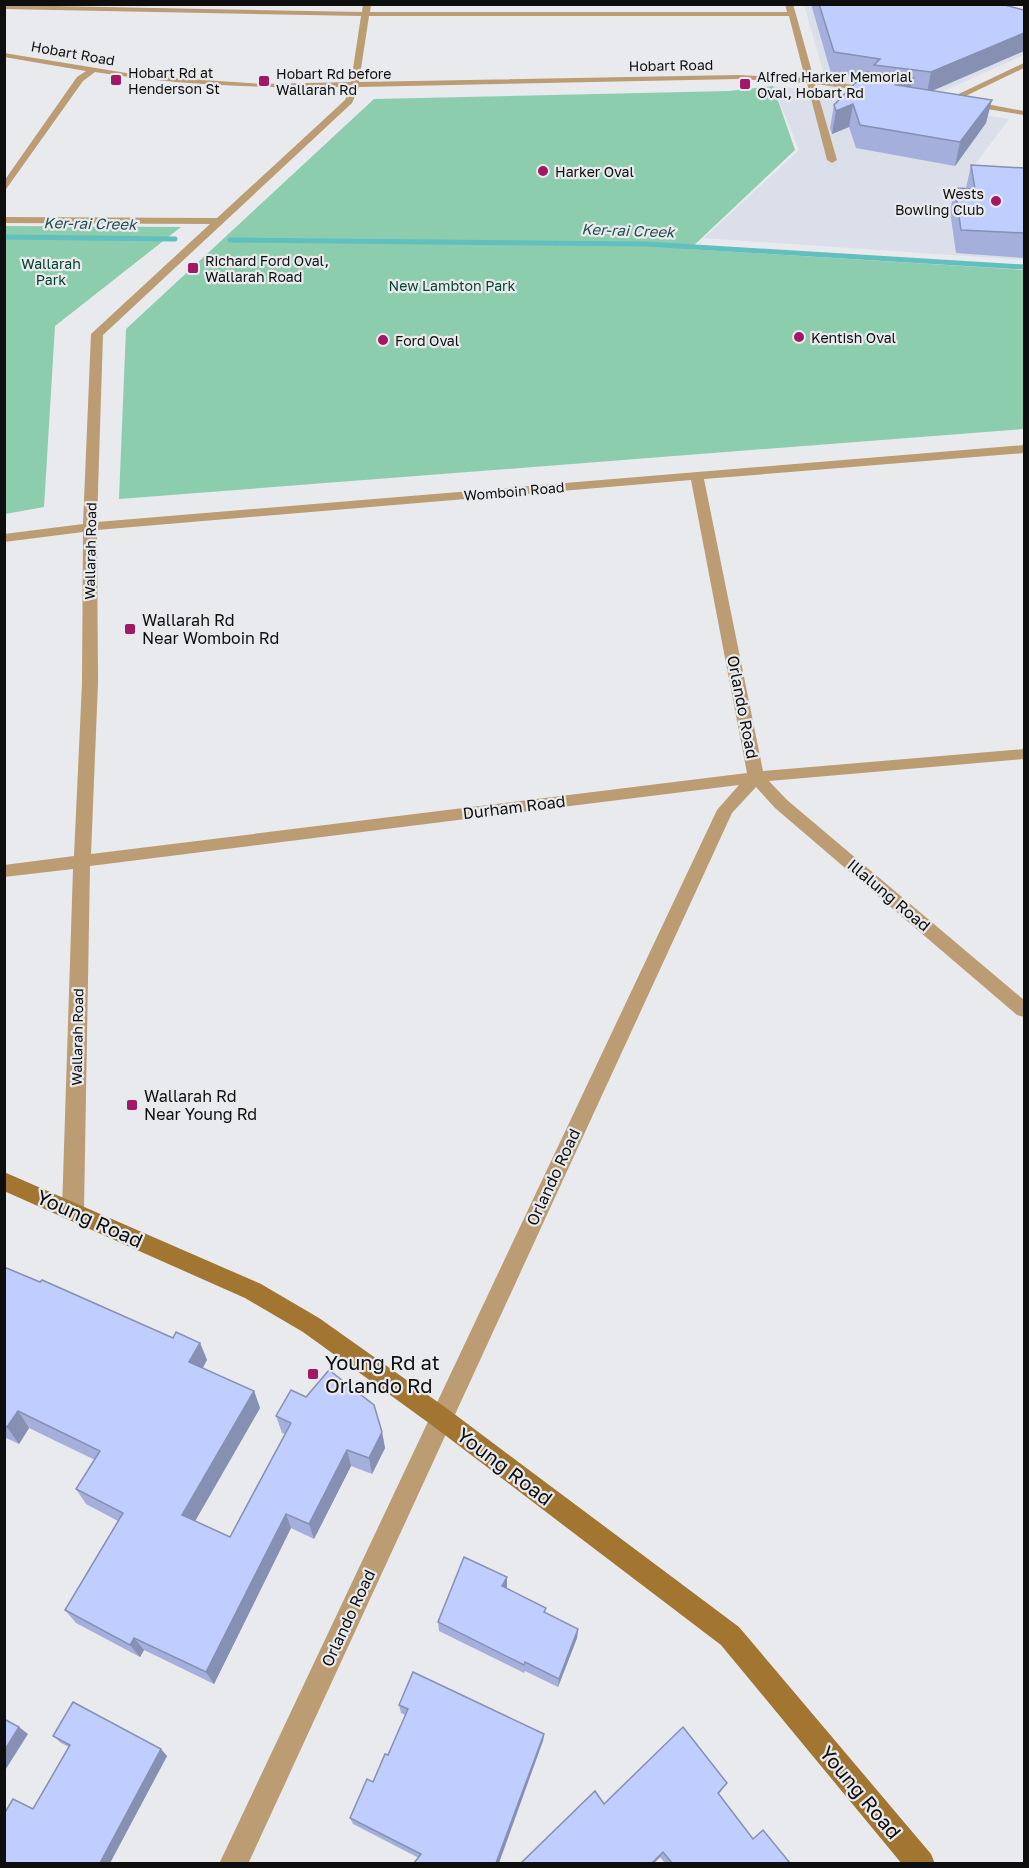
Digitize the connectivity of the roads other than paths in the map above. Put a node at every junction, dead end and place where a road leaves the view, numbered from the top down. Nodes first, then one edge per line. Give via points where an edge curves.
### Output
1 (367, 4) edge
2 (789, 4) edge
3 (4, 7) edge
4 (366, 14) junction
5 (791, 14) junction
6 (4, 55) edge
7 (1024, 65) edge
8 (93, 70) junction
9 (69, 77) dead end
10 (80, 79) junction
11 (92, 81) dead end
12 (810, 81) junction
13 (355, 85) junction
14 (316, 86) junction
15 (890, 91) edge
16 (245, 95) dead end
17 (938, 98) edge
18 (950, 100) junction
19 (1024, 113) edge
20 (831, 160) dead end
21 (4, 189) edge
22 (4, 220) edge
23 (219, 221) junction
24 (1024, 449) edge
25 (697, 476) junction
26 (90, 527) junction
27 (4, 538) edge
28 (1024, 754) edge
29 (756, 777) junction
30 (82, 860) junction
31 (4, 871) edge
32 (1024, 1010) edge
33 (4, 1181) edge
34 (73, 1210) junction
35 (441, 1418) junction
36 (233, 1863) edge
37 (921, 1863) edge

1 - 4 street, Wallarah Road
2 - 5 street
3 - 4 street
4 - 5 street
4 - 13 street, Wallarah Road
5 - 12 street
6 - 8 street, Hobart Road
7 - 18 street
8 - 10 street
8 - 14 street, Hobart Road via 198,83
9 - 10 street, Hobart Road
10 - 11 street, Hobart Road
10 - 21 street
12 - 13 street, Hobart Road via 738,77
12 - 15 street, Hobart Road
12 - 20 street
13 - 14 street, Hobart Road
13 - 23 street, Wallarah Road via 346,104
14 - 16 street, Hobart Road via 295,93
17 - 18 street
18 - 19 street
22 - 23 street
23 - 26 street, Wallarah Road via 97,334
24 - 25 street, Womboin Road
25 - 26 street, Womboin Road
25 - 29 street, Orlando Road
26 - 27 street, Womboin Road
26 - 30 street, Wallarah Road via 90,683
28 - 29 street, Durham Road
29 - 30 street, Durham Road
29 - 32 street, Illalung Road via 781,804
29 - 35 street, Orlando Road via 725,810
30 - 31 street, Durham Road
30 - 34 street, Wallarah Road
33 - 34 street, Young Road
34 - 35 street, Young Road via 253,1291 311,1325
35 - 36 street, Orlando Road
35 - 37 street, Young Road via 730,1636

